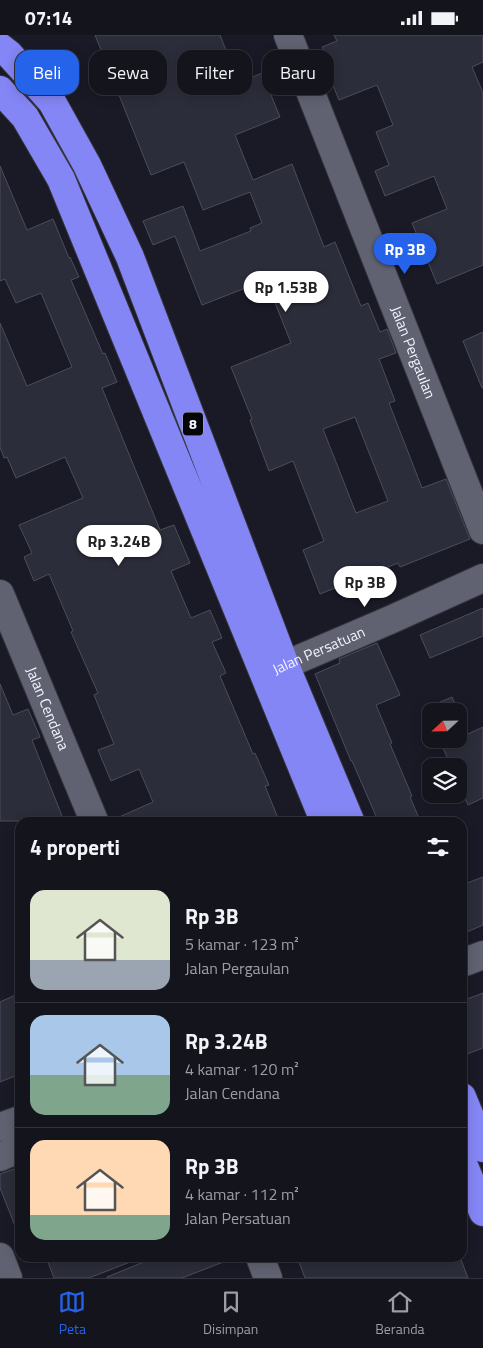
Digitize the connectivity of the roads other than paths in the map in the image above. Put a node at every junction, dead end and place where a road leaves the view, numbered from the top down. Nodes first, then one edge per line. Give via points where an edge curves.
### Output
1 (288, 35) edge
2 (0, 47) edge
3 (0, 90) edge
4 (483, 530) edge
5 (483, 577) edge
6 (0, 594) edge
7 (275, 670) junction
8 (93, 817) edge
9 (323, 817) edge
10 (348, 817) edge
11 (483, 955) edge
12 (467, 961) edge
13 (467, 1109) edge
14 (15, 1122) edge
15 (0, 1127) edge
16 (483, 1148) edge
17 (15, 1151) edge
18 (0, 1157) edge
19 (467, 1173) edge
20 (483, 1212) edge
21 (0, 1257) edge
22 (262, 1262) edge
23 (8, 1278) edge
24 (268, 1278) edge

1 - 4 street, Jalan Pergaulan
2 - 7 highway, 8 via 52,102 87,165 130,257
3 - 7 highway, 8 via 25,117 61,179
5 - 7 street, Jalan Persatuan
6 - 8 street, Jalan Cendana
7 - 9 highway, 8
7 - 10 highway, 8
11 - 12 street
13 - 16 highway
14 - 15 street
17 - 18 street
19 - 20 highway
21 - 23 street
22 - 24 street

